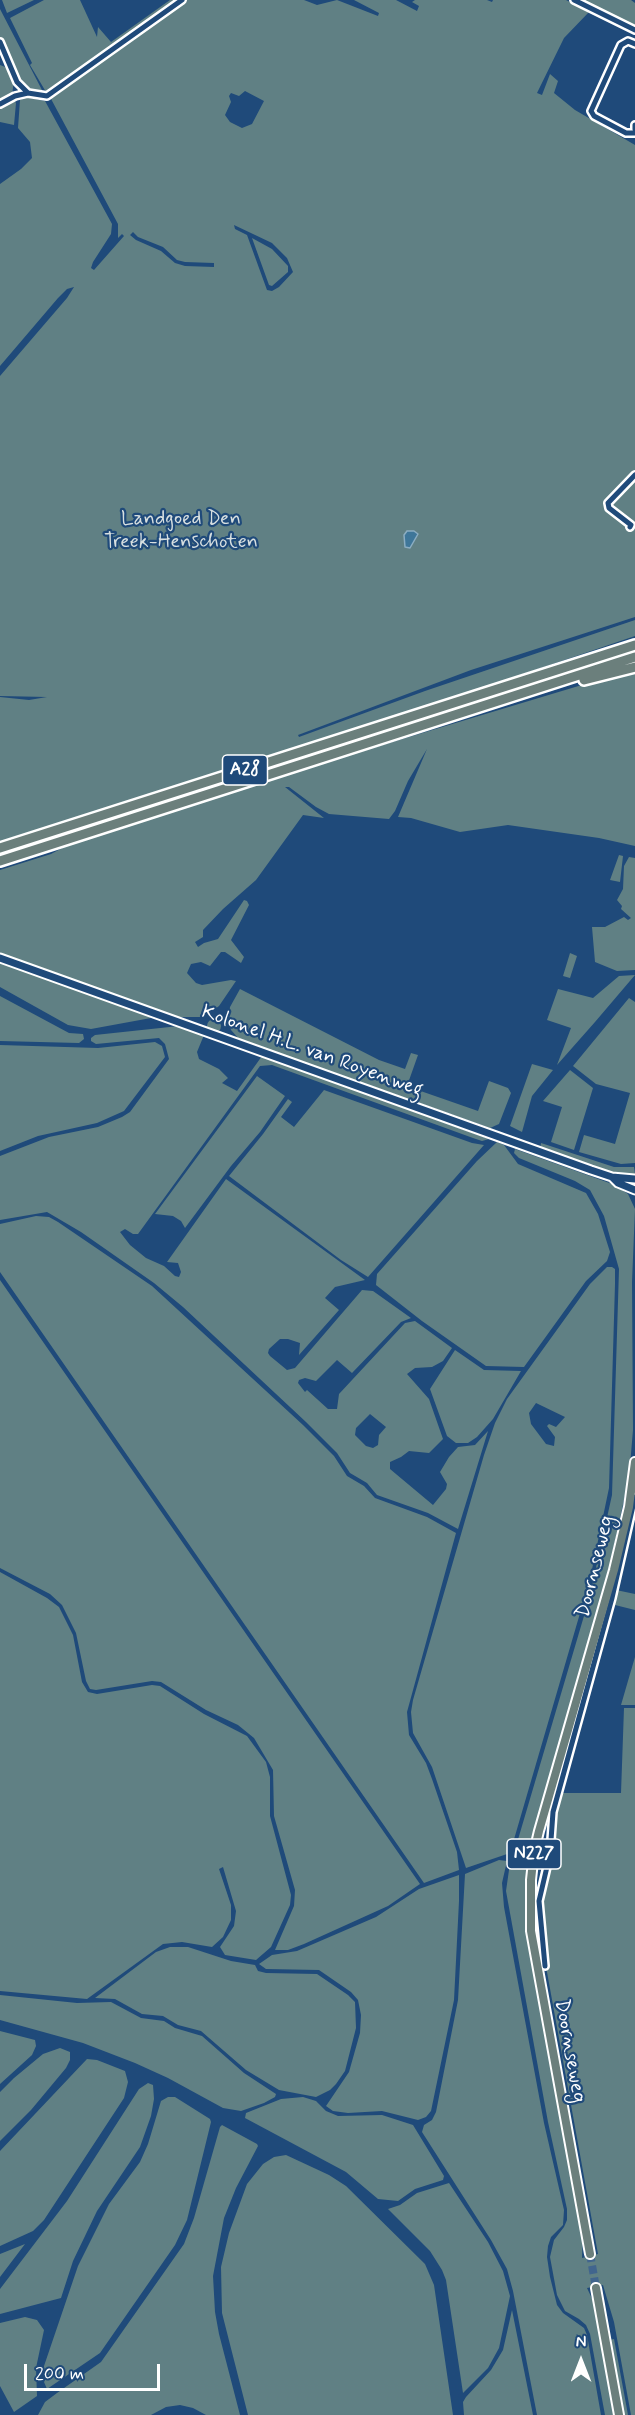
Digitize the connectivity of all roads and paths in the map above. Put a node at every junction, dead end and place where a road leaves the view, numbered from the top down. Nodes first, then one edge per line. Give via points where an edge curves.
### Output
1 (182, 0) edge
2 (574, 0) edge
3 (635, 30) edge
4 (0, 42) edge
5 (635, 44) edge
6 (17, 82) junction
7 (28, 93) junction
8 (15, 96) junction
9 (0, 104) edge
10 (635, 133) edge
11 (635, 476) edge
12 (630, 527) dead end
13 (635, 645) edge
14 (635, 657) edge
15 (635, 667) edge
16 (529, 692) junction
17 (0, 848) edge
18 (0, 861) edge
19 (0, 958) edge
20 (612, 1177) junction
21 (635, 1179) edge
22 (635, 1190) edge
23 (635, 1462) edge
24 (635, 1497) edge
25 (534, 1852) junction
26 (550, 1854) junction
27 (545, 1966) dead end
28 (590, 2254) tunnel mouth
29 (596, 2288) tunnel mouth
30 (619, 2415) edge

1 - 7 street via 47,96
2 - 3 street
4 - 6 street
5 - 10 street via 628,41 621,45 591,111 626,133
6 - 7 street
6 - 8 street
7 - 8 street
8 - 9 street
11 - 12 street via 608,503
13 - 17 highway, A28
14 - 16 highway, A28
15 - 16 highway, A28
16 - 18 highway, A28
19 - 20 street, Kolonel H.L. van Royenweg
20 - 21 street, Kolonel H.L. van Royenweg
20 - 22 street, Kolonel H.L. van Royenweg
23 - 25 main road, Doornseweg / N227 via 614,1570
24 - 26 street, Doornseweg via 612,1598 553,1812
25 - 26 street
25 - 28 main road, Doornseweg / N227 via 531,1931
26 - 27 street, Doornseweg via 539,1901
29 - 30 main road

